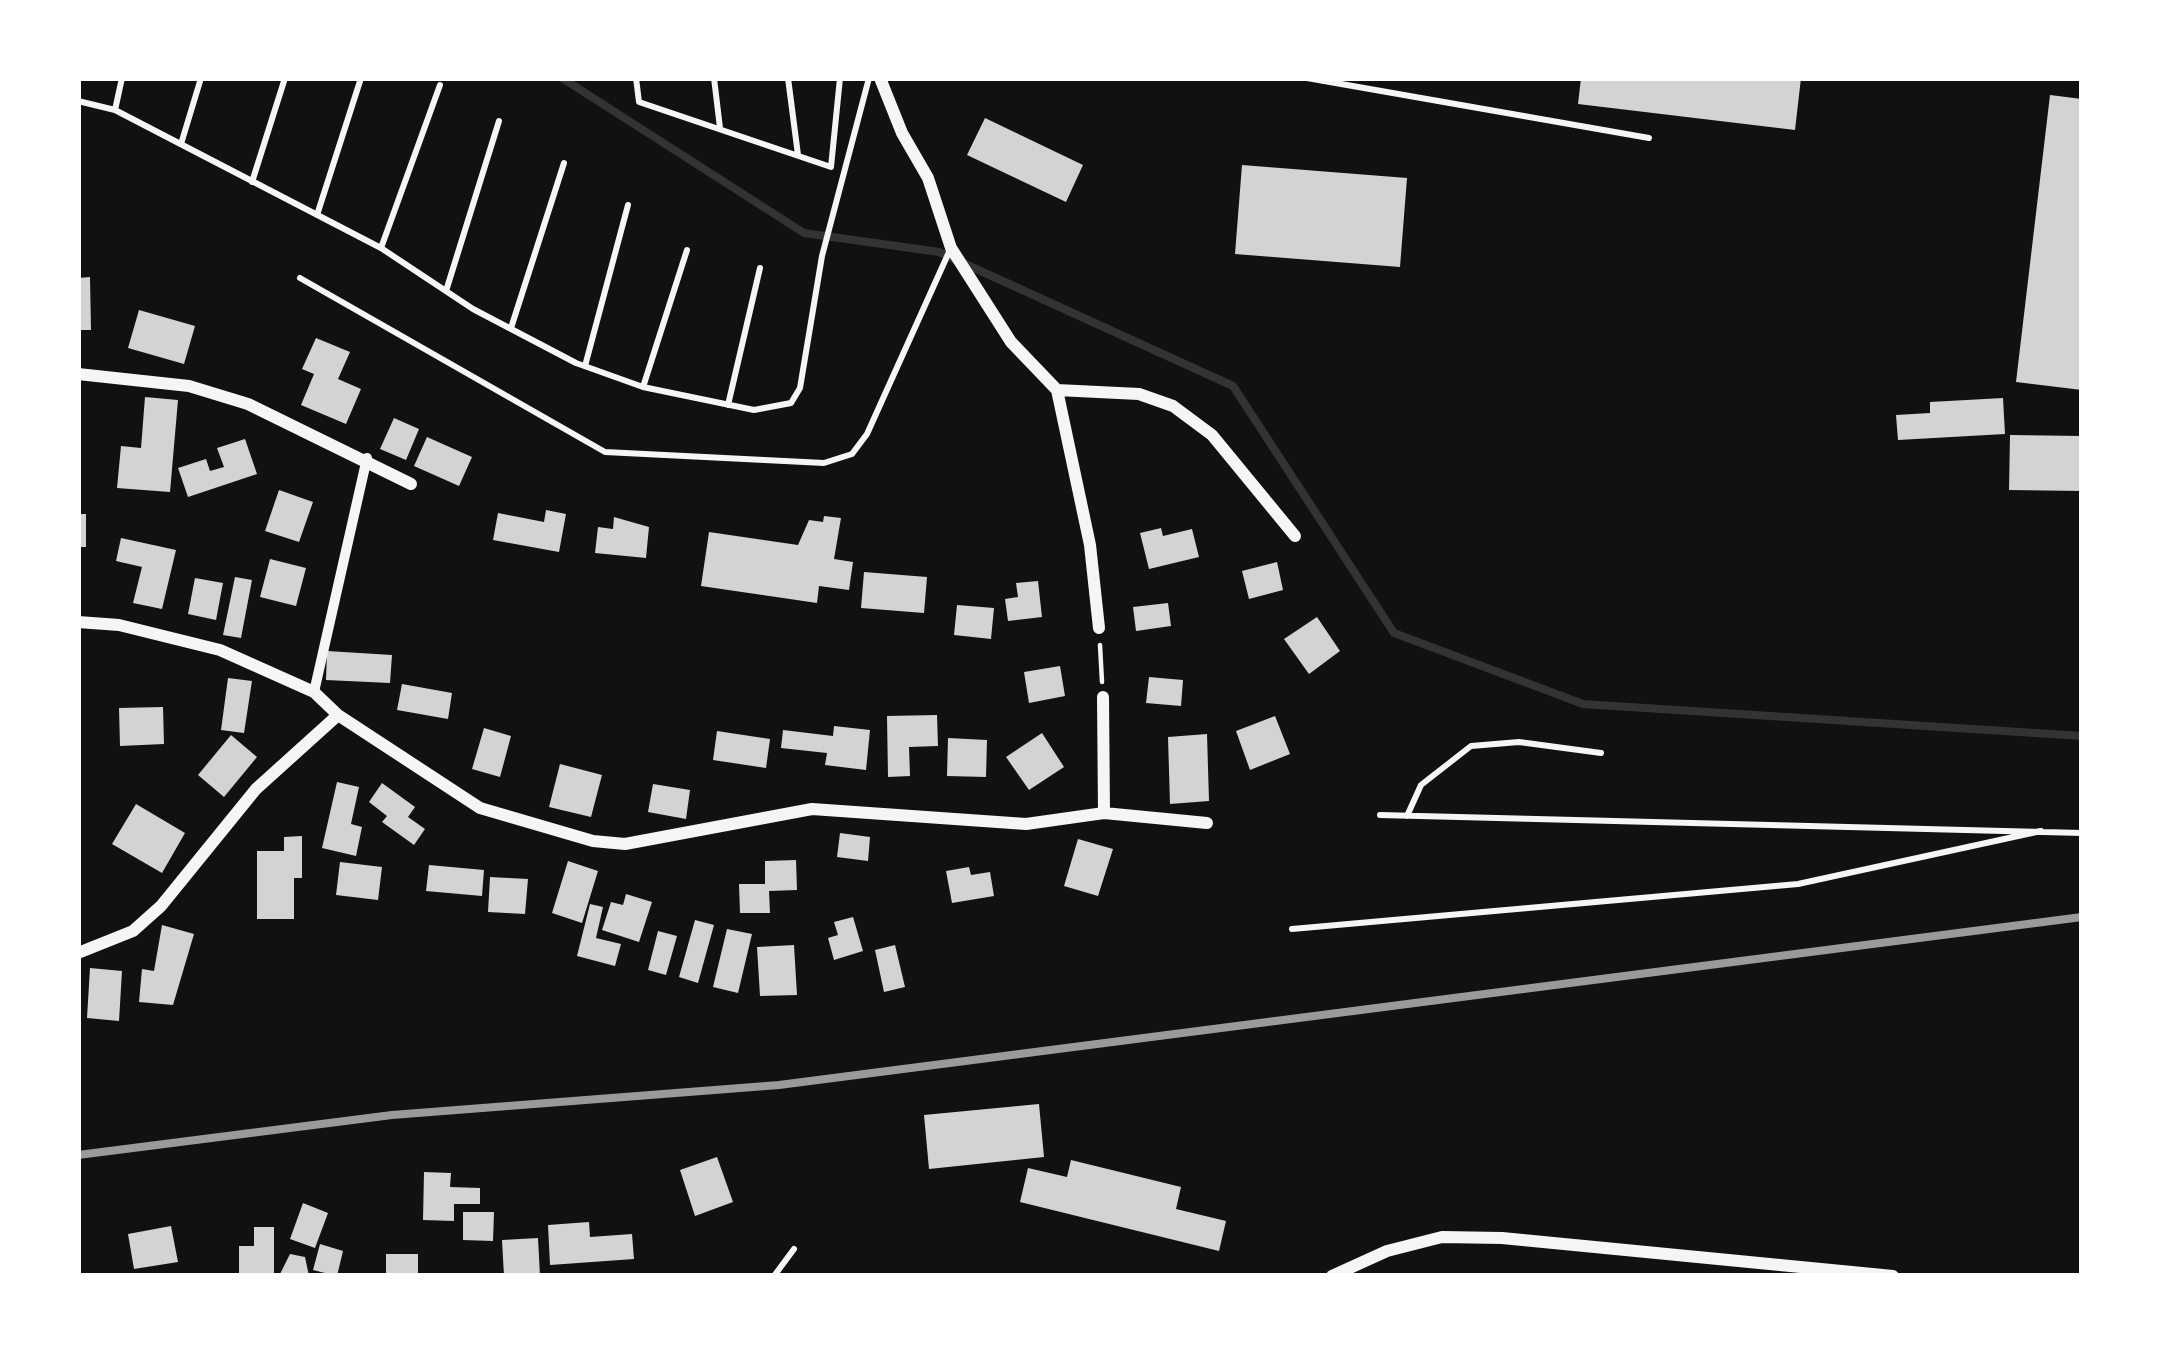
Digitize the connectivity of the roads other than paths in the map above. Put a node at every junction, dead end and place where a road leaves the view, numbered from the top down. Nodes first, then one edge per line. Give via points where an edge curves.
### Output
1 (122, 78) edge
2 (201, 78) edge
3 (285, 78) edge
4 (361, 78) edge
5 (636, 78) edge
6 (714, 78) edge
7 (788, 78) edge
8 (840, 78) edge
9 (868, 78) edge
10 (880, 78) edge
11 (1307, 78) edge
12 (440, 85) dead end
13 (78, 101) edge
14 (115, 110) junction
15 (500, 121) dead end
16 (721, 130) junction
17 (1649, 138) dead end
18 (181, 144) junction
19 (798, 155) junction
20 (564, 163) dead end
21 (252, 182) junction
22 (628, 205) dead end
23 (317, 215) junction
24 (381, 248) junction
25 (951, 249) junction
26 (687, 250) dead end
27 (760, 268) dead end
28 (300, 278) dead end
29 (446, 291) junction
30 (511, 328) junction
31 (585, 366) junction
32 (78, 374) edge
33 (644, 387) junction
34 (1057, 389) junction
35 (728, 405) junction
36 (367, 458) junction
37 (411, 484) dead end
38 (1295, 536) dead end
39 (78, 622) edge
40 (1099, 628) road end
41 (314, 692) junction
42 (1103, 697) road end
43 (338, 715) junction
44 (1601, 753) dead end
45 (1104, 813) junction
46 (1380, 815) dead end
47 (1407, 816) junction
48 (1207, 823) dead end
49 (2041, 831) junction
50 (2082, 832) edge
51 (1292, 929) dead end
52 (78, 953) edge
53 (794, 1250) dead end
54 (774, 1276) edge
55 (1332, 1276) edge
56 (1893, 1276) edge

1 - 14 lane
2 - 18 lane
3 - 21 lane
4 - 23 lane
5 - 16 lane via 639,102
6 - 16 lane
7 - 19 lane
8 - 19 lane via 831,166
9 - 35 lane via 822,256 800,388 791,403
10 - 25 street
11 - 17 lane
12 - 24 lane
13 - 14 lane
14 - 18 lane
15 - 29 lane
16 - 19 lane
18 - 21 lane
20 - 30 lane
21 - 23 lane
22 - 31 lane
23 - 24 lane
24 - 29 lane
25 - 28 lane via 867,434 852,454 824,463 605,452
25 - 34 street via 1011,342
26 - 33 lane
27 - 35 lane
29 - 30 lane
30 - 31 lane
31 - 33 lane
32 - 36 street via 189,386
33 - 35 lane
34 - 38 street via 1138,394 1173,406 1212,435
34 - 40 street
36 - 37 street
36 - 41 street
39 - 41 street via 220,650
41 - 43 street
42 - 45 street
43 - 45 street via 480,808 593,841 626,844 812,809 1026,824
43 - 52 street via 244,802 161,906 133,931
44 - 47 lane via 1519,742 1472,746 1421,785
45 - 48 street
46 - 47 lane
47 - 49 lane
49 - 50 lane
49 - 51 lane via 1798,884
53 - 54 lane
55 - 56 street via 1442,1238 1502,1238

